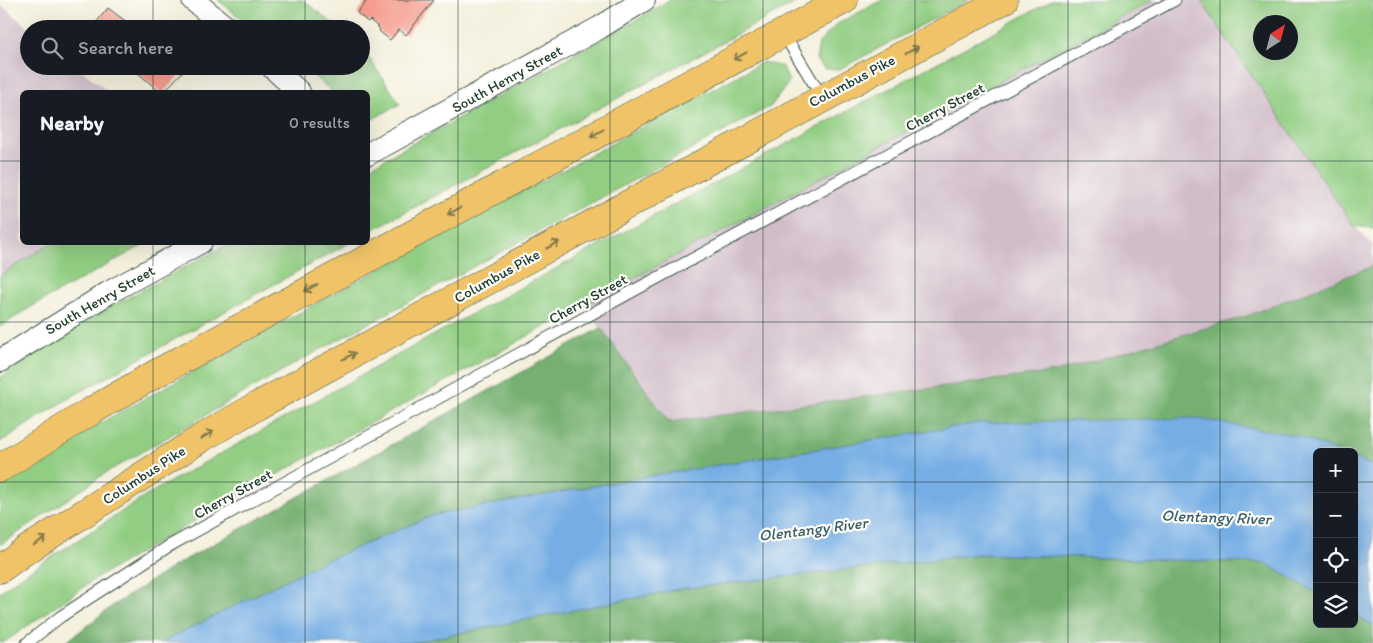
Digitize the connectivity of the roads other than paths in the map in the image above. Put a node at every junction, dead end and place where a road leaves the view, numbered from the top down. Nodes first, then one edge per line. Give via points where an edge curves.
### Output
1 (193, 0) edge
2 (644, 0) edge
3 (844, 0) edge
4 (1004, 0) edge
5 (1176, 0) edge
6 (217, 20) edge
7 (783, 32) junction
8 (281, 75) edge
9 (297, 90) edge
10 (822, 97) junction
11 (370, 153) edge
12 (196, 245) edge
13 (0, 361) edge
14 (0, 468) edge
15 (0, 569) edge
16 (27, 643) edge

1 - 6 street
2 - 11 street, South Henry Street via 599,28
3 - 7 highway
10 -> 4 highway, Columbus Pike
5 - 16 lane, Cherry Street via 635,290 168,546 60,617
7 - 10 lane
7 -> 14 highway via 166,368
8 - 9 street
15 -> 10 highway, Columbus Pike via 203,436
12 - 13 street, South Henry Street via 108,293

